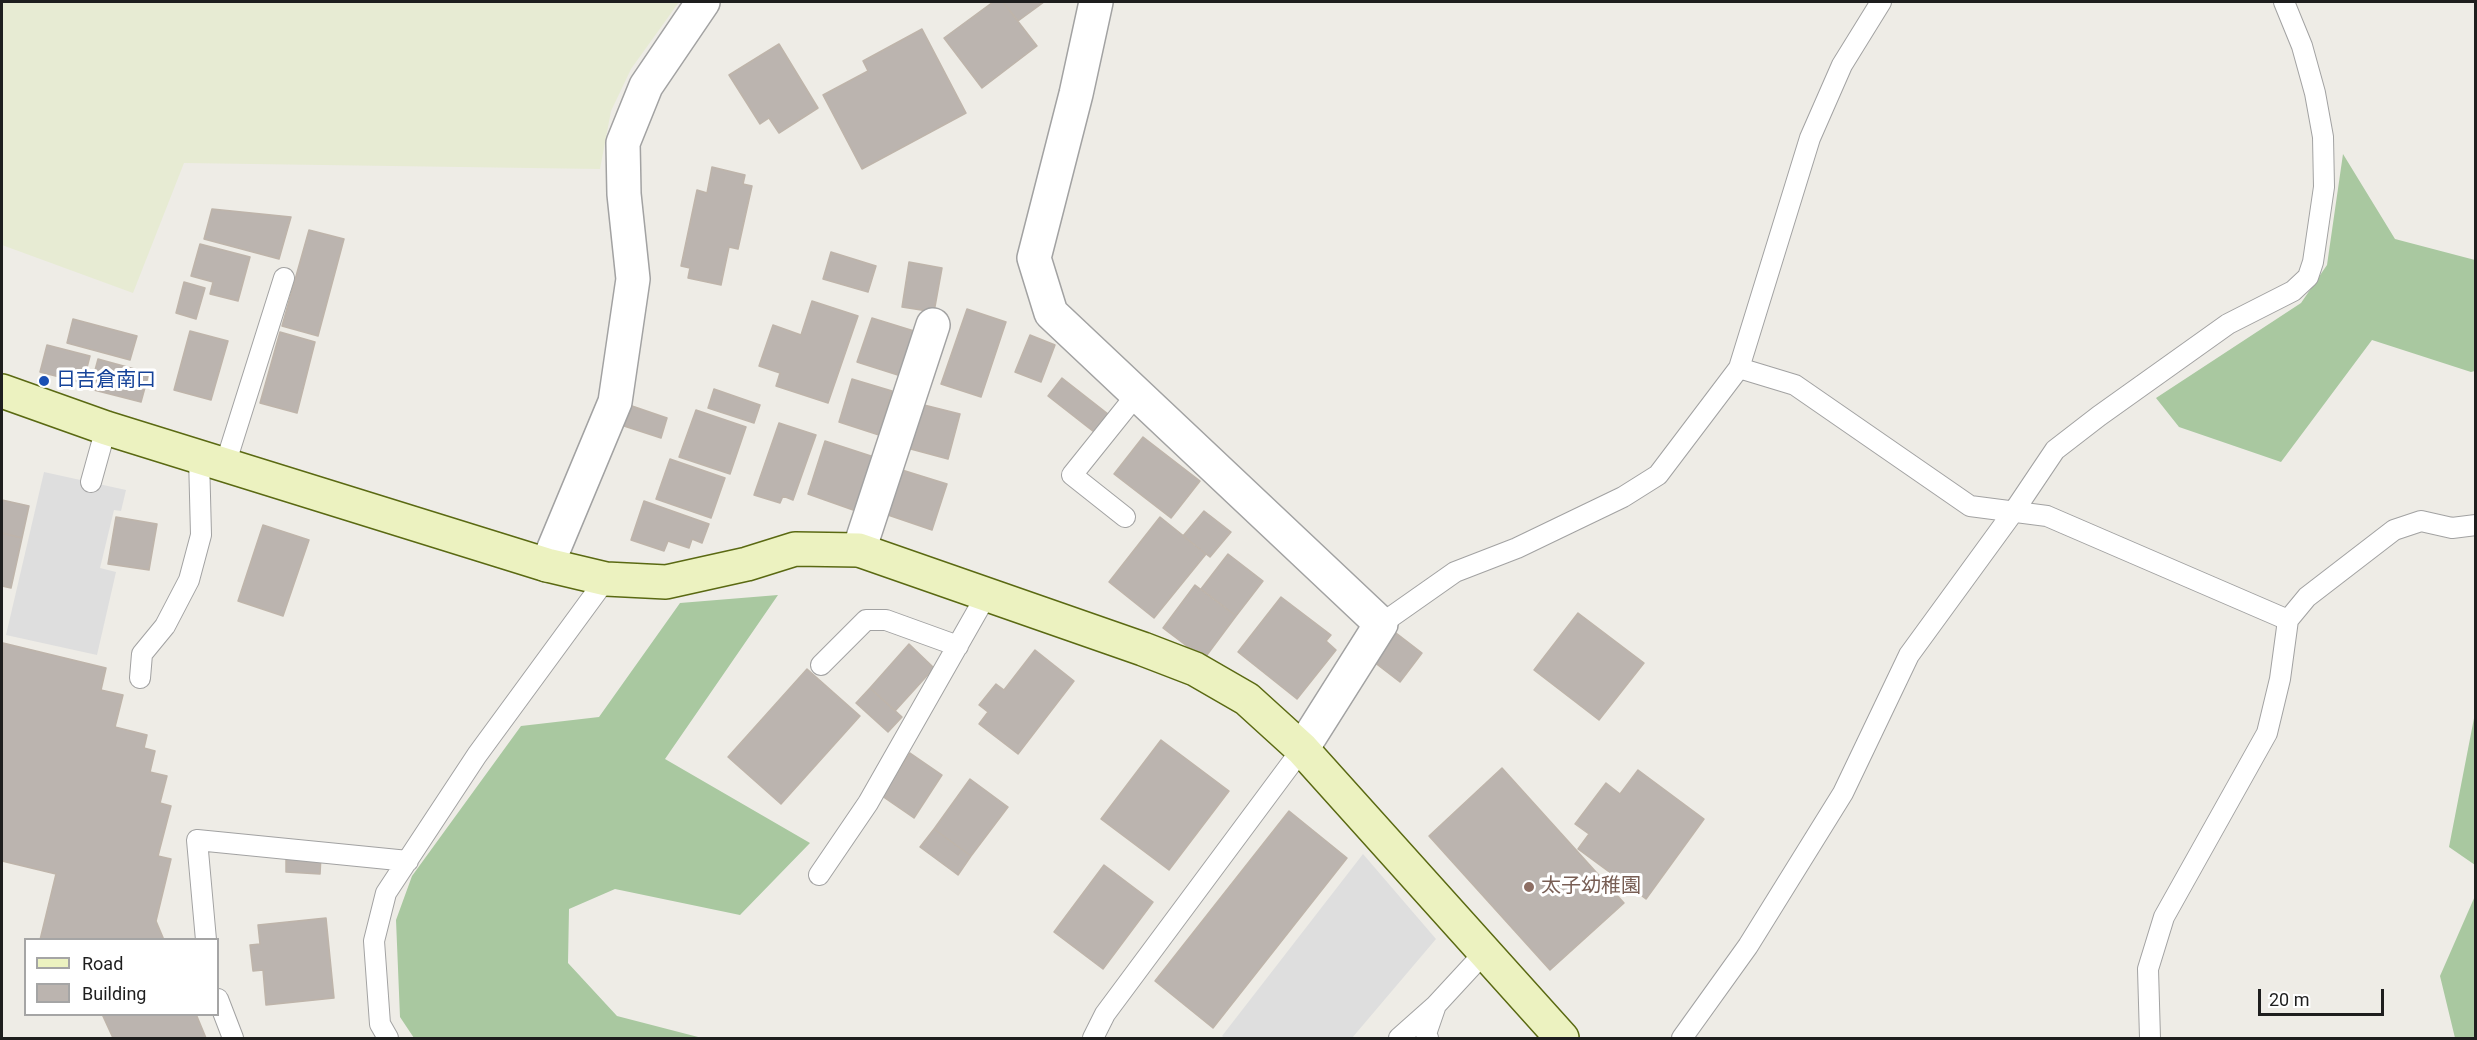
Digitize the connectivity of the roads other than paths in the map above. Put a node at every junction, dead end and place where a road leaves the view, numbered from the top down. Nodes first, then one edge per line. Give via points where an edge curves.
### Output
1 (703, 2) edge
2 (1096, 2) edge
3 (1881, 2) edge
4 (2284, 2) edge
5 (284, 278) dead end
6 (933, 325) dead end
7 (1739, 368) junction
8 (2, 392) edge
9 (1137, 394) junction
10 (106, 428) junction
11 (212, 461) junction
12 (92, 482) dead end
13 (2014, 511) junction
14 (1125, 518) dead end
15 (2475, 525) edge
16 (860, 550) junction
17 (547, 566) junction
18 (606, 579) junction
19 (987, 594) junction
20 (2288, 620) junction
21 (1381, 624) junction
22 (958, 646) junction
23 (821, 665) dead end
24 (140, 678) dead end
25 (1302, 749) junction
26 (408, 861) junction
27 (819, 875) dead end
28 (206, 938) edge
29 (1485, 952) junction
30 (219, 1002) edge
31 (1436, 1005) junction
32 (232, 1038) edge
33 (388, 1038) edge
34 (1093, 1038) edge
35 (1399, 1038) edge
36 (1428, 1038) edge
37 (1562, 1038) edge
38 (1682, 1038) edge
39 (2150, 1038) edge

1 - 17 street via 646,86 624,143 624,194 633,279 615,402
2 - 9 street via 1035,258 1051,313
3 - 7 lane via 1842,65 1810,138
4 - 13 lane via 2302,46 2323,137 2324,187 2308,277 2294,291 2228,324 2055,450
5 - 11 lane
6 - 16 street
7 - 13 lane via 1795,385 1970,506
7 - 21 lane via 1658,475 1623,497 1517,548 1455,572
8 - 10 street
9 - 14 lane via 1072,476
9 - 21 street
10 - 11 street
10 - 12 lane
11 - 17 street
11 - 24 lane via 201,536 189,580 165,626 142,654
13 - 20 lane via 2047,516
13 - 38 lane via 1909,655 1843,793 1748,946
15 - 20 lane via 2452,528 2421,521 2394,530 2307,597
16 - 18 street via 795,549 666,582
16 - 19 street
17 - 18 street
18 - 26 lane via 477,755
19 - 22 lane
19 - 25 street via 1195,669 1247,699
20 - 39 lane via 2267,733 2164,917 2148,969
21 - 25 street
22 - 23 lane via 886,620 866,620
22 - 27 lane via 868,803
25 - 29 street
25 - 34 lane via 1105,1014
26 - 28 lane via 197,840
26 - 33 lane via 386,893 374,941 380,1024
29 - 31 lane
29 - 37 street
30 - 32 lane
31 - 35 lane
31 - 36 lane

